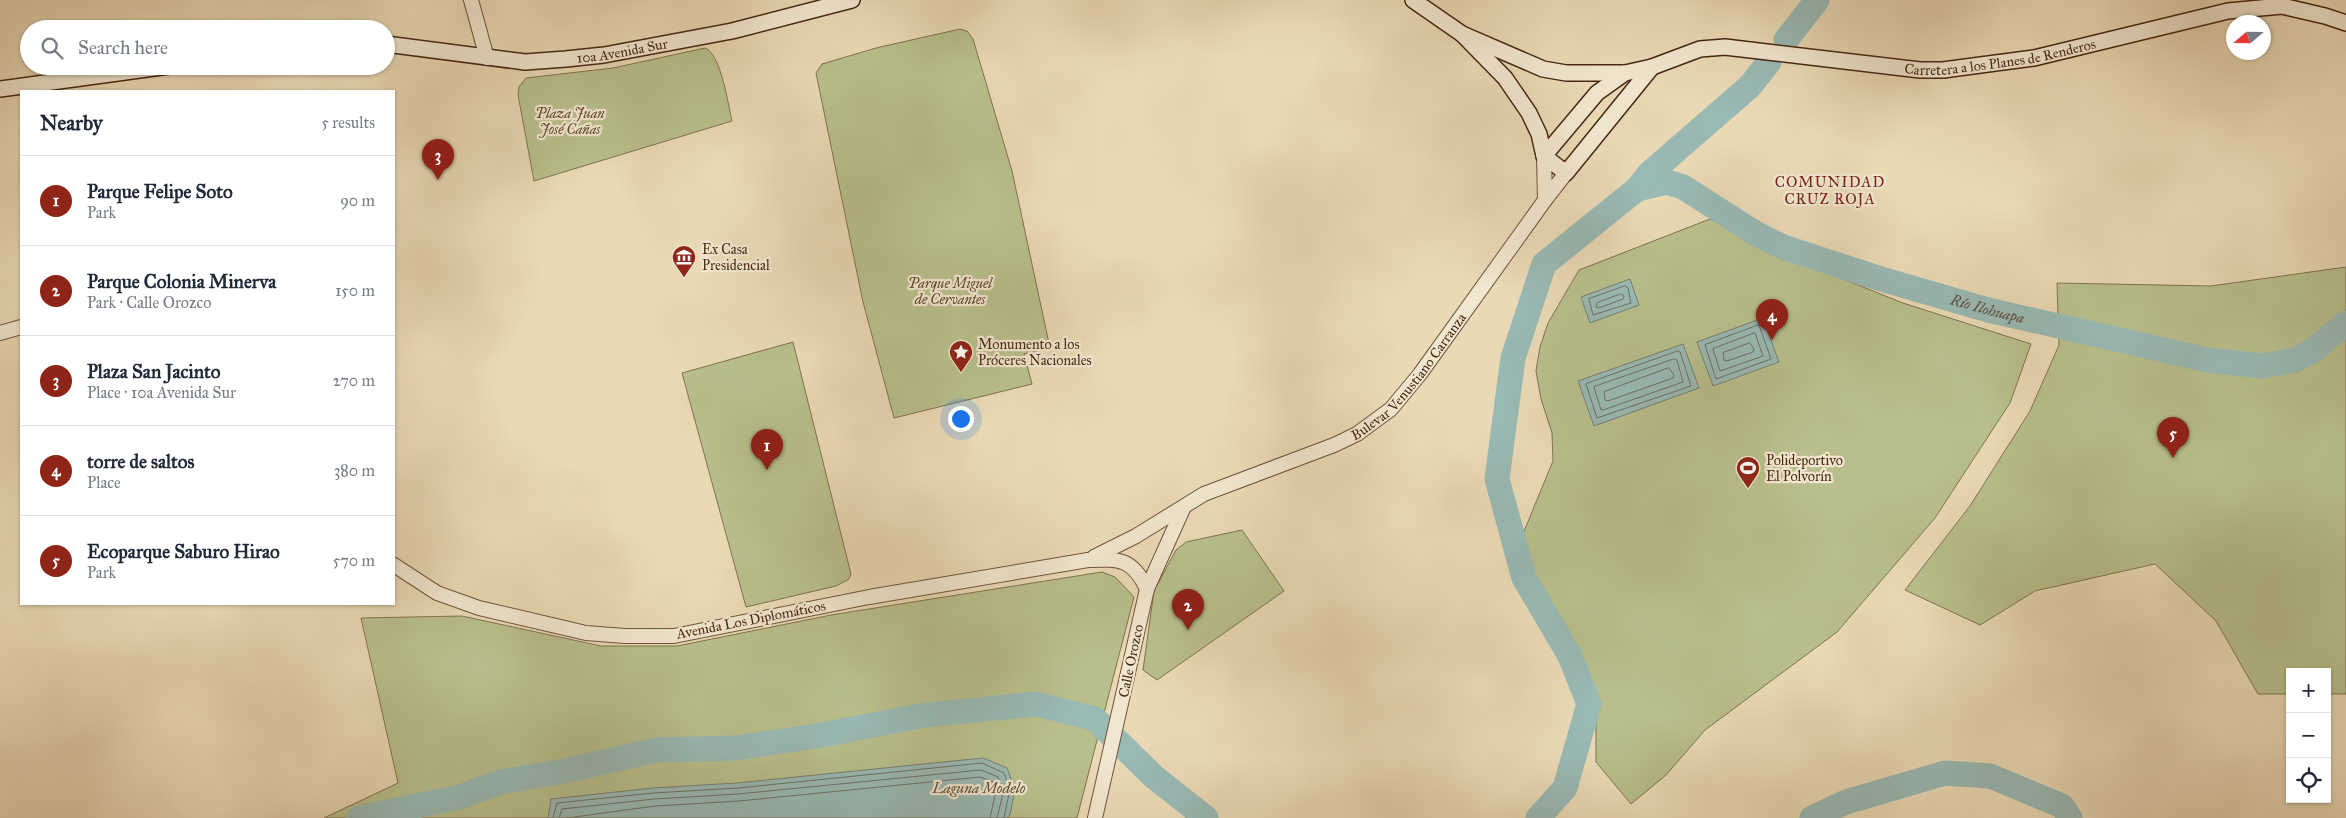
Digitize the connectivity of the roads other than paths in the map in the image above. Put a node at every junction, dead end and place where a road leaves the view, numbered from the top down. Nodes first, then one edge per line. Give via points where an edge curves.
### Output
1 (471, 0) edge
2 (852, 0) edge
3 (1413, 0) edge
4 (2346, 23) edge
5 (1462, 34) junction
6 (395, 45) edge
7 (487, 58) junction
8 (1652, 67) junction
9 (1625, 73) junction
10 (103, 75) edge
11 (0, 89) edge
12 (1544, 156) junction
13 (1566, 174) junction
14 (1545, 200) junction
15 (20, 327) edge
16 (0, 333) edge
17 (1183, 509) junction
18 (1088, 560) junction
19 (395, 566) edge
20 (1147, 589) junction
21 (1094, 818) edge

1 - 7 street
2 - 7 main road, 10a Avenida Sur via 732,31 604,55 525,62
3 - 5 main road
4 - 8 main road, Carretera a los Planes de Renderos via 2282,6 2228,11 2034,58 1943,70 1725,47 1700,49
5 - 9 main road, Carretera a los Planes de Renderos via 1543,69 1566,73
5 - 12 main road via 1518,94 1539,134
6 - 7 main road, 10a Avenida Sur
8 - 9 main road, Carretera a los Planes de Renderos
8 - 13 main road
9 - 12 main road via 1597,93
10 - 11 main road
12 - 13 main road
12 - 14 street
13 - 14 street
14 - 17 street, Bulevar Venustiano Carranza via 1420,374 1391,409 1357,434 1224,485
15 - 16 street
17 - 18 street, Avenida Los Diplomáticos
17 - 20 street, Calle Orozco
18 - 19 street, Avenida Los Diplomáticos via 869,597 674,636 586,633 479,608 437,593
18 - 20 street, Avenida Los Diplomáticos via 1118,559 1139,574
20 - 21 street, Calle Orozco

